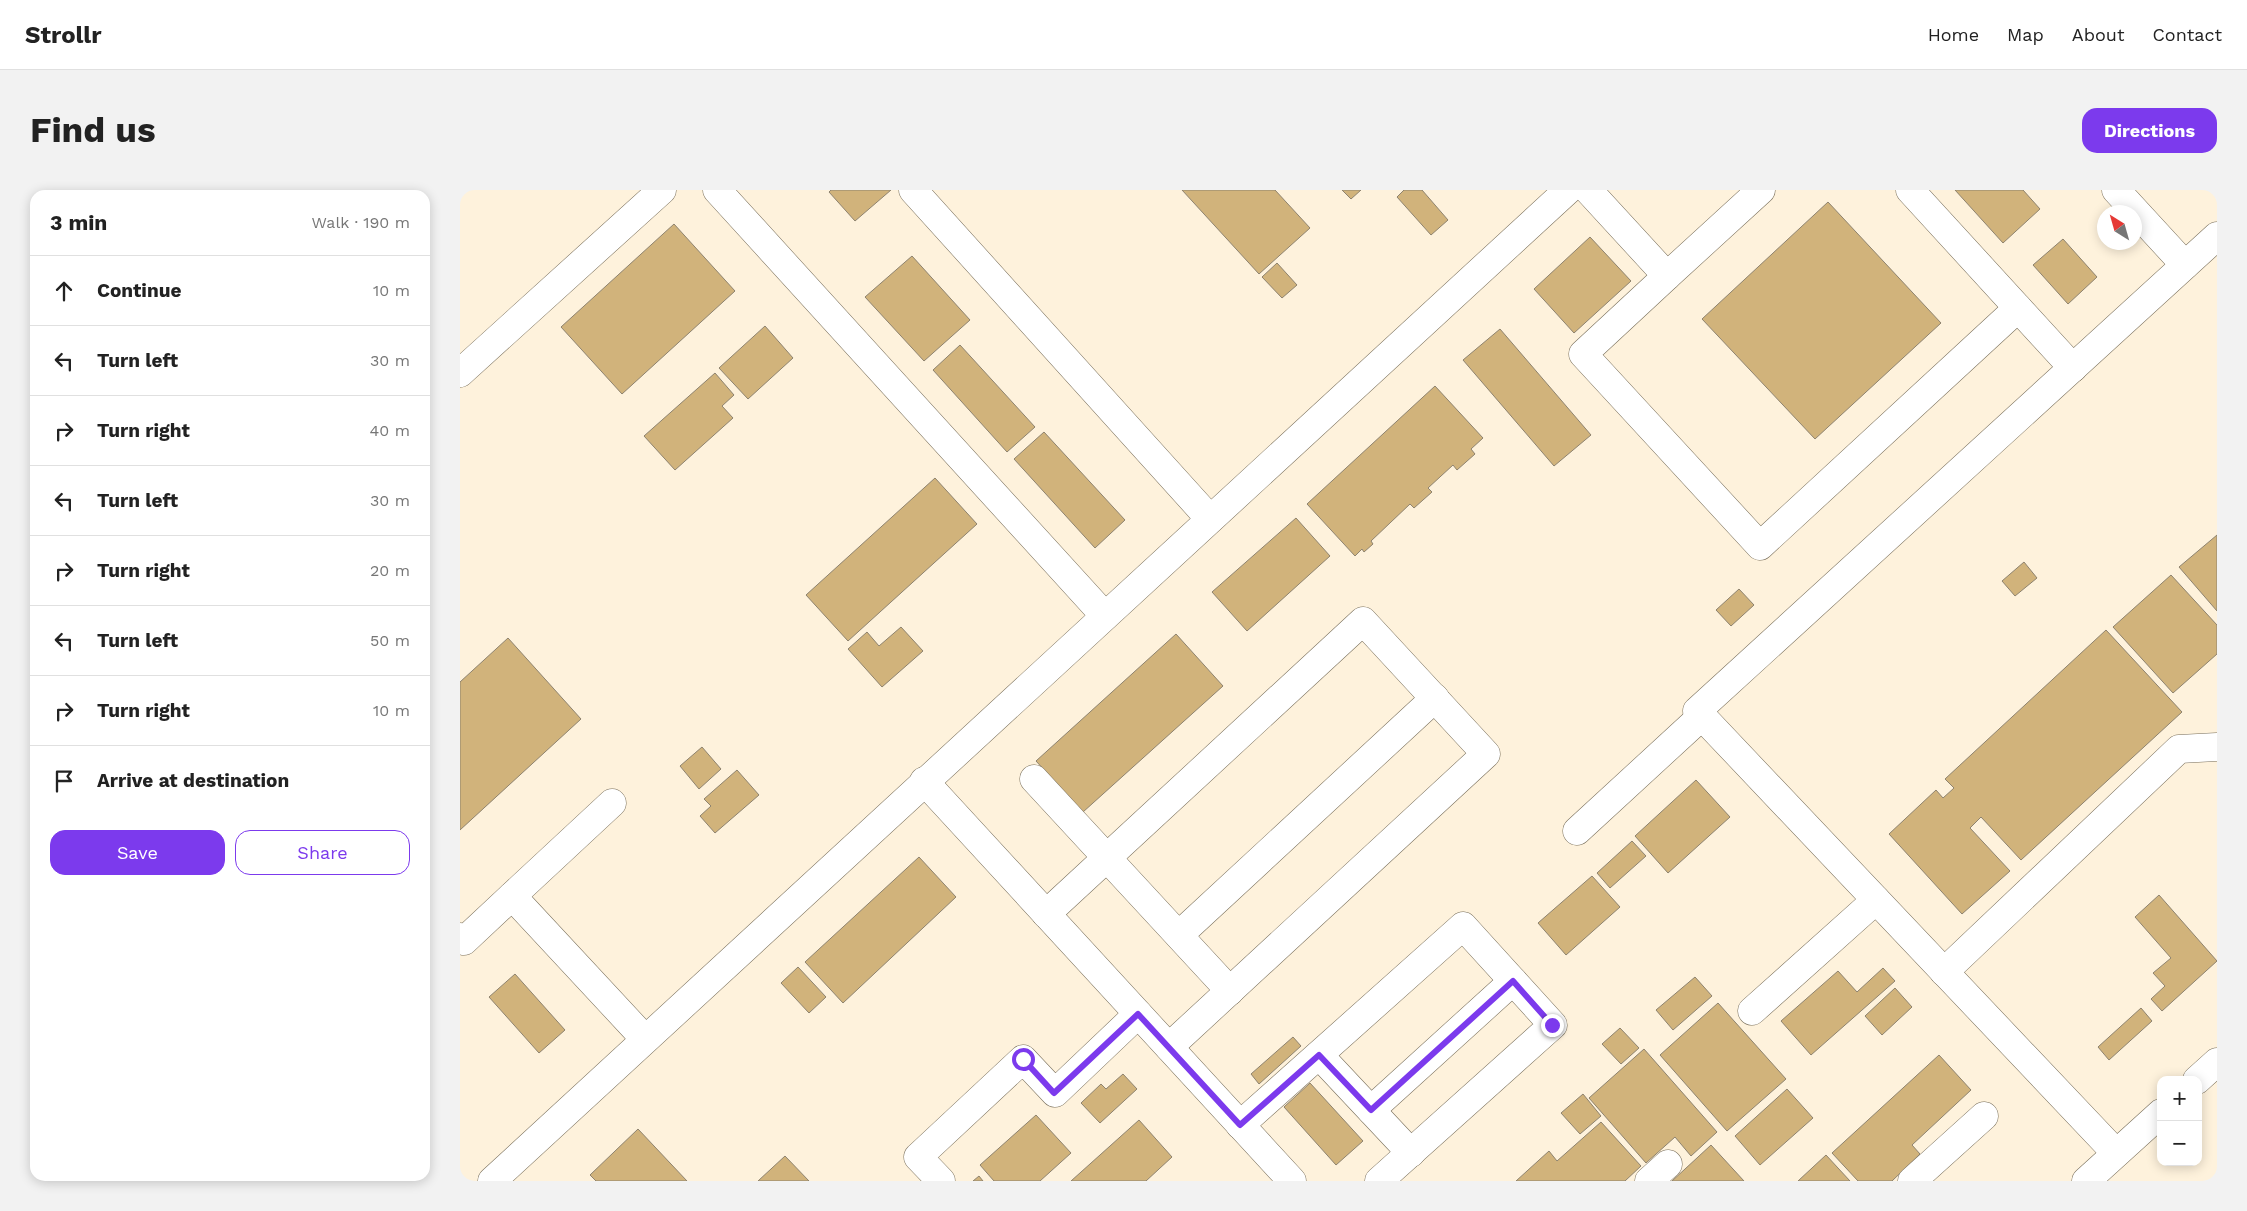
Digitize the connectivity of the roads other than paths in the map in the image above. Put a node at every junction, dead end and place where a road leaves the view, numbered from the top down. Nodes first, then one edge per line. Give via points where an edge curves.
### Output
1 (662, 190) edge
2 (717, 190) edge
3 (913, 190) edge
4 (1568, 190) edge
5 (1588, 190) edge
6 (1761, 190) edge
7 (1910, 190) edge
8 (2116, 190) edge
9 (2217, 236) edge
10 (2185, 265) junction
11 (1667, 276) junction
12 (2018, 308) junction
13 (2073, 368) junction
14 (460, 373) edge
15 (1210, 519) junction
16 (1104, 616) junction
17 (1435, 698) junction
18 (1702, 716) junction
19 (2217, 747) edge
20 (1034, 779) dead end
21 (924, 781) junction
22 (612, 803) dead end
23 (1577, 831) dead end
24 (1107, 858) junction
25 (512, 896) junction
26 (1876, 900) junction
27 (1046, 914) junction
28 (1178, 935) junction
29 (460, 937) edge
30 (1944, 972) junction
31 (1513, 981) junction
32 (1230, 991) junction
33 (1752, 1011) dead end
34 (1138, 1014) junction
35 (645, 1039) junction
36 (1169, 1047) junction
37 (1319, 1055) junction
38 (2217, 1062) edge
39 (2202, 1076) edge
40 (1371, 1110) junction
41 (1984, 1116) dead end
42 (2157, 1117) edge
43 (1240, 1125) junction
44 (1410, 1152) junction
45 (2116, 1153) junction
46 (492, 1181) edge
47 (941, 1181) edge
48 (1292, 1181) edge
49 (1379, 1181) edge
50 (1912, 1181) edge
51 (2086, 1181) edge

1 - 14 street
2 - 16 street
3 - 15 street
4 - 15 street
5 - 11 street
6 - 11 street
7 - 12 street
8 - 10 street
9 - 10 street
10 - 13 street
11 - 12 street via 1583,354 1760,546
12 - 13 street
13 - 18 street via 1697,711
15 - 16 street
16 - 21 street
17 - 24 street via 1363,621
17 - 28 street
17 - 32 street via 1486,754
18 - 23 street
18 - 26 street
19 - 30 street via 2179,749
20 - 24 street
21 - 27 street
21 - 35 street
22 - 25 street
24 - 27 street
24 - 28 street
25 - 29 street via 464,941
25 - 35 street
26 - 30 street
26 - 33 street
27 - 34 street
28 - 32 street
30 - 45 street
31 - 37 street via 1463,926
31 - 40 street
31 - 44 street via 1552,1025
32 - 36 street
34 - 36 street
34 - 47 street via 1054,1093 1023,1059 918,1157
35 - 46 street
36 - 43 street
37 - 40 street
37 - 43 street
38 - 39 street
40 - 44 street
41 - 50 street
42 - 45 street
43 - 48 street
44 - 49 street
45 - 51 street

